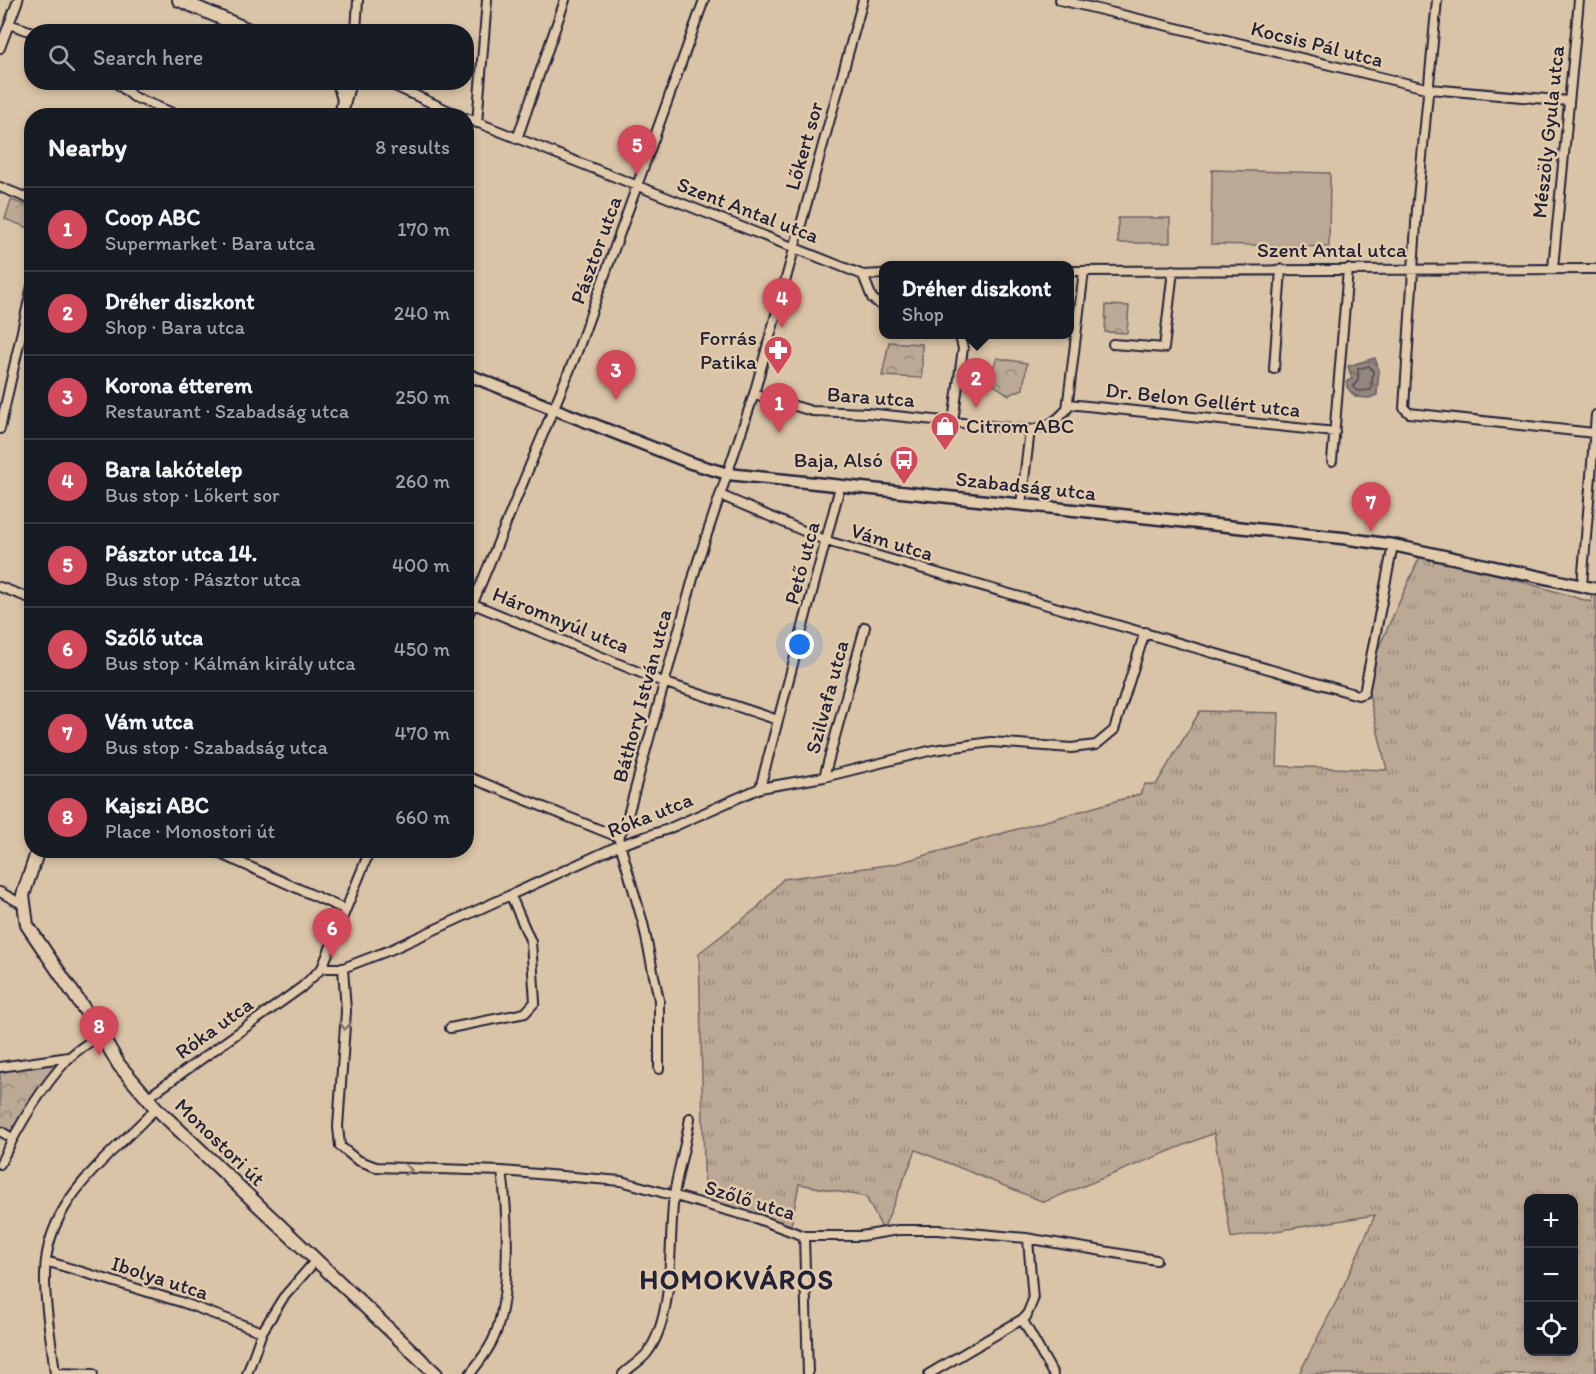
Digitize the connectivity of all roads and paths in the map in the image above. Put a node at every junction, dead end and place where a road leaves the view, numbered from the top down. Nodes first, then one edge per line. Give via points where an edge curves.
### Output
1 (18, 0) edge
2 (179, 0) edge
3 (358, 0) edge
4 (487, 0) edge
5 (565, 0) edge
6 (704, 0) edge
7 (863, 0) edge
8 (1060, 0) edge
9 (1437, 0) edge
10 (1579, 0) edge
11 (9, 24) junction
12 (235, 24) edge
13 (356, 24) edge
14 (24, 29) edge
15 (0, 48) edge
16 (1430, 89) junction
17 (125, 90) edge
18 (340, 90) edge
19 (349, 90) edge
20 (403, 90) edge
21 (1569, 101) junction
22 (161, 108) edge
23 (342, 108) edge
24 (344, 108) edge
25 (442, 108) edge
26 (474, 122) edge
27 (477, 123) junction
28 (517, 139) junction
29 (0, 187) edge
30 (637, 188) junction
31 (24, 197) edge
32 (794, 248) junction
33 (1553, 268) junction
34 (1281, 269) junction
35 (1348, 269) junction
36 (1413, 269) junction
37 (1596, 269) edge
38 (1173, 270) junction
39 (1074, 271) edge
40 (1084, 271) junction
41 (879, 274) edge
42 (863, 275) junction
43 (879, 304) edge
44 (1074, 317) edge
45 (1078, 317) junction
46 (24, 322) edge
47 (960, 339) edge
48 (1113, 344) dead end
49 (1274, 369) dead end
50 (474, 377) edge
51 (754, 394) junction
52 (1068, 404) junction
53 (554, 408) junction
54 (1596, 415) edge
55 (952, 422) junction
56 (0, 429) edge
57 (1030, 430) junction
58 (1335, 432) junction
59 (1594, 433) junction
60 (1332, 461) dead end
61 (728, 474) junction
62 (840, 487) junction
63 (720, 495) junction
64 (1022, 505) junction
65 (826, 541) junction
66 (1393, 545) junction
67 (1582, 585) junction
68 (0, 586) edge
69 (1596, 589) edge
70 (474, 593) edge
71 (24, 596) edge
72 (474, 604) edge
73 (865, 627) dead end
74 (1145, 632) junction
75 (663, 682) junction
76 (778, 720) junction
77 (824, 777) junction
78 (474, 779) edge
79 (760, 788) junction
80 (619, 841) junction
81 (35, 858) edge
82 (230, 858) edge
83 (367, 858) edge
84 (0, 892) edge
85 (511, 897) junction
86 (22, 904) junction
87 (346, 910) junction
88 (322, 968) junction
89 (343, 968) junction
90 (450, 1028) dead end
91 (101, 1034) junction
92 (69, 1057) junction
93 (0, 1067) edge
94 (659, 1069) dead end
95 (147, 1098) junction
96 (156, 1108) junction
97 (690, 1118) dead end
98 (0, 1131) edge
99 (12, 1138) junction
100 (0, 1164) edge
101 (502, 1171) junction
102 (674, 1196) junction
103 (804, 1236) junction
104 (1028, 1239) junction
105 (316, 1260) junction
106 (1156, 1260) dead end
107 (46, 1261) junction
108 (1022, 1319) junction
109 (262, 1332) junction
110 (55, 1373) edge
111 (93, 1374) edge
112 (247, 1374) edge
113 (436, 1374) edge
114 (470, 1374) edge
115 (623, 1374) edge
116 (808, 1374) edge
117 (929, 1374) edge
118 (1053, 1374) edge

1 - 11 street
2 - 12 main road
3 - 13 street
4 - 27 street
5 - 28 street
6 - 30 street, Pásztor utca
7 - 32 street, Lőkert sor
8 - 16 street, Kocsis Pál utca
9 - 16 street
10 - 21 street, Mészöly Gyula utca
11 - 14 street
11 - 15 street
16 - 21 street, Kocsis Pál utca
16 - 36 street
17 - 22 street
18 - 23 main road
19 - 24 street
20 - 25 street
21 - 33 street, Mészöly Gyula utca
26 - 27 street, Szent Antal utca
27 - 28 street, Szent Antal utca
28 - 30 street, Szent Antal utca
29 - 31 street
30 - 32 street, Szent Antal utca
30 - 53 street, Pásztor utca
32 - 42 street, Szent Antal utca
32 - 51 street, Lőkert sor
33 - 36 street, Szent Antal utca
33 - 37 street, Szent Antal utca
34 - 35 street, Szent Antal utca
34 - 38 street, Szent Antal utca
34 - 49 street
35 - 36 street, Szent Antal utca
35 - 58 street
36 - 59 street via 1404,408 1409,413
38 - 40 street, Szent Antal utca
38 - 48 street via 1164,348
39 - 40 street, Szent Antal utca
40 - 45 street
41 - 42 street, Szent Antal utca
42 - 43 street via 872,298
44 - 45 street
45 - 52 street
46 - 56 street
47 - 55 street via 963,348
50 - 53 main road, Szabadság utca
51 - 55 street, Bara utca via 812,411
51 - 61 street, Lőkert sor
52 - 57 street, Bara utca via 1057,421
52 - 58 street, Dr. Belon Gellért utca
53 - 61 main road, Szabadság utca
53 - 70 street, Pásztor utca
54 - 59 street
55 - 57 street, Bara utca
57 - 64 street
58 - 60 street
59 - 67 street
61 - 62 main road, Szabadság utca
61 - 63 street, Báthory István utca
62 - 64 main road, Szabadság utca
62 - 65 street, Pető utca
63 - 65 street, Vám utca
63 - 75 street, Báthory István utca
64 - 66 main road, Szabadság utca
65 - 74 street, Vám utca
65 - 76 street, Pető utca
66 - 67 main road, Szabadság utca
66 - 74 street, Vám utca via 1364,693 1358,695
67 - 69 main road, Szabadság utca
68 - 71 street
72 - 75 street, Háromnyúl utca
73 - 77 street, Szilvafa utca
74 - 77 street, Róka utca via 1114,730 1096,745 1071,748 991,742 933,750
75 - 76 street, Háromnyúl utca
75 - 80 street, Báthory István utca
76 - 79 street, Pető utca
77 - 79 street, Róka utca
78 - 80 street
79 - 80 street, Róka utca via 668,829
80 - 85 street, Róka utca
80 - 94 street via 643,923 659,1000
81 - 86 main road
82 - 87 street
83 - 87 street
84 - 86 street
85 - 89 street, Róka utca
85 - 90 street via 531,942 535,1002 525,1013
86 - 91 main road, Monostori út via 27,925
87 - 88 street
88 - 89 street, Róka utca
88 - 95 street, Róka utca via 302,987
89 -> 101 street, Szőlő utca via 346,1011 340,1146 357,1160 376,1167
91 - 92 street
91 - 95 main road, Monostori út via 119,1065
92 - 93 street
92 - 99 street
95 - 96 main road, Monostori út
96 - 105 main road, Monostori út
96 - 107 street via 70,1195 53,1229
97 - 102 street
98 - 99 street
99 - 100 street
101 - 102 street, Szőlő utca via 621,1180
101 - 114 street via 507,1215 501,1316 494,1338
102 - 103 street, Szőlő utca
102 - 115 street via 662,1319 647,1353
103 - 104 street, Szőlő utca via 938,1230
103 - 116 street
104 - 106 street, Szőlő utca
104 - 108 street via 1033,1300
105 - 109 street via 282,1298
105 - 113 main road, Monostori út
107 - 109 street, Ibolya utca via 184,1303
107 - 110 street via 44,1276
108 - 117 street
108 - 118 street
109 - 112 street
110 - 111 street

